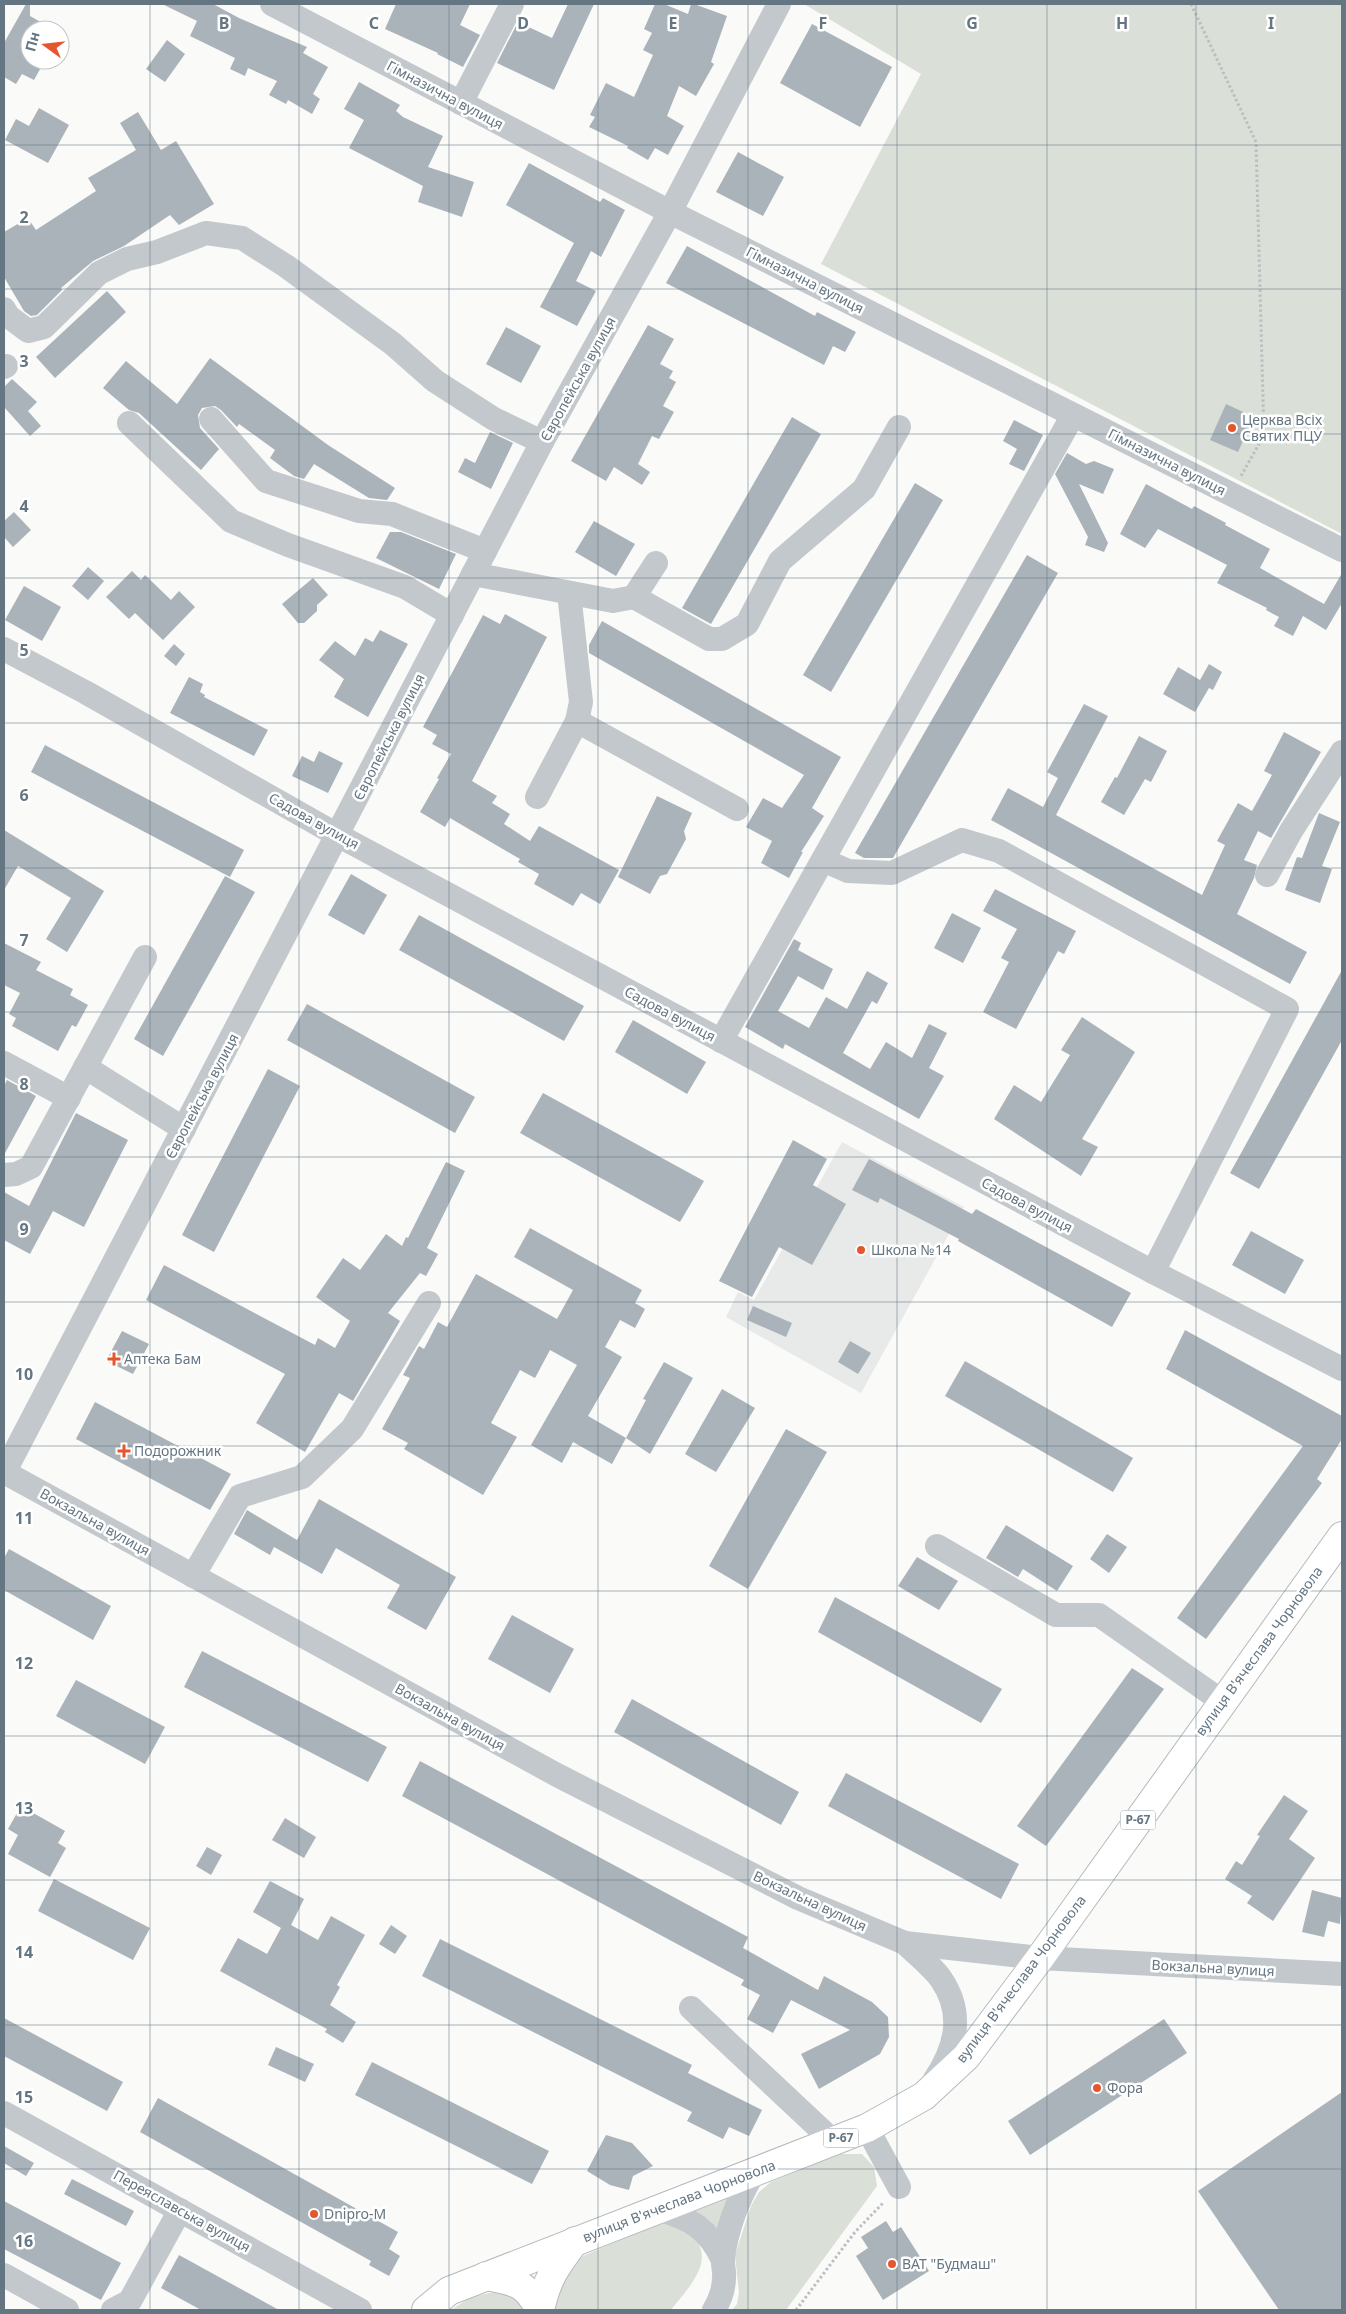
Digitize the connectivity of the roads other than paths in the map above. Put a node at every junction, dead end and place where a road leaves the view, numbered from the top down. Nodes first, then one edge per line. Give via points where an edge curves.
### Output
1 (272, 4) edge
2 (512, 4) edge
3 (780, 4) edge
4 (462, 103) junction
5 (670, 212) junction
6 (4, 309) edge
7 (1073, 415) junction
8 (211, 419) dead end
9 (129, 423) dead end
10 (899, 427) dead end
11 (542, 442) junction
12 (1342, 550) edge
13 (485, 551) junction
14 (656, 563) dead end
15 (473, 574) junction
16 (569, 593) junction
17 (634, 597) junction
18 (452, 615) junction
19 (4, 649) edge
20 (578, 720) junction
21 (1342, 753) edge
22 (537, 797) dead end
23 (737, 809) dead end
24 (338, 836) junction
25 (823, 860) junction
26 (1267, 875) dead end
27 (145, 957) dead end
28 (721, 1042) junction
29 (4, 1063) edge
30 (85, 1067) junction
31 (69, 1098) junction
32 (184, 1129) junction
33 (4, 1175) edge
34 (1153, 1272) junction
35 (430, 1303) dead end
36 (1342, 1369) edge
37 (4, 1472) edge
38 (1342, 1536) edge
39 (937, 1546) dead end
40 (193, 1576) junction
41 (1223, 1702) junction
42 (904, 1944) junction
43 (1040, 1958) junction
44 (1342, 1974) edge
45 (691, 2008) dead end
46 (924, 2096) junction
47 (4, 2113) edge
48 (867, 2128) junction
49 (833, 2141) junction
50 (754, 2172) junction
51 (899, 2187) road end
52 (658, 2209) junction
53 (180, 2210) junction
54 (575, 2241) junction
55 (723, 2260) junction
56 (4, 2275) edge
57 (486, 2276) junction
58 (67, 2310) edge
59 (113, 2310) edge
60 (360, 2310) edge
61 (426, 2310) edge
62 (540, 2310) edge
63 (714, 2310) edge

1 - 4 street, Гімназична вулиця
2 - 4 street
3 - 5 street, Європейська вулиця
4 - 5 street, Гімназична вулиця
5 - 7 street, Гімназична вулиця
5 - 11 street, Європейська вулиця
6 - 11 street via 28,331 44,327 99,273 126,258 156,252 206,233 242,238 393,344 435,381 494,419
7 - 12 street, Гімназична вулиця
7 - 25 street
8 - 13 street via 266,481 360,511 392,514
9 - 18 street via 231,521 405,588
10 - 17 street via 864,489 780,561 747,624 722,639 709,639
11 - 13 street, Європейська вулиця
13 - 15 street, Європейська вулиця
14 - 17 street
15 - 16 street
15 - 18 street, Європейська вулиця
16 - 17 street via 612,601
16 - 20 street via 580,702
18 - 24 street, Європейська вулиця
19 - 24 street, Садова вулиця
20 - 22 street
20 - 23 street
21 - 26 street via 1291,831
24 - 28 street, Садова вулиця
24 - 32 street, Європейська вулиця
25 - 28 street
25 - 34 street via 848,871 892,874 962,840 999,851 1287,1009
27 - 30 street
28 - 34 street, Садова вулиця
29 - 31 street
30 - 31 street
30 - 32 street
31 - 33 street via 31,1167
32 - 37 street, Європейська вулиця
34 - 36 street, Садова вулиця
35 - 40 street via 352,1429 302,1477 240,1496
37 - 40 street, Вокзальна вулиця
38 - 41 main road, вулиця В'ячеслава Чорновола / Р-67
39 - 41 street via 1056,1615 1099,1615
40 - 42 street, Вокзальна вулиця via 557,1776 798,1898
41 - 43 main road, вулиця В'ячеслава Чорновола / Р-67
42 - 43 street, Вокзальна вулиця
42 - 46 street, Вокзальна вулиця via 941,1978 954,2004 955,2034 948,2059
43 - 44 street, Вокзальна вулиця
43 - 46 main road, вулиця В'ячеслава Чорновола / Р-67 via 966,2057
45 - 49 street
46 - 48 main road, вулиця В'ячеслава Чорновола / Р-67
47 - 53 street, Переяславська вулиця
48 - 49 main road, вулиця В'ячеслава Чорновола / Р-67
48 - 51 street
49 - 50 main road, вулиця В'ячеслава Чорновола / Р-67
50 - 52 main road, вулиця В'ячеслава Чорновола / Р-67
50 - 55 street via 733,2214
52 - 54 main road, вулиця В'ячеслава Чорновола / Р-67
52 - 55 street via 691,2221 708,2234
53 - 59 street via 130,2301
53 - 60 street, Переяславська вулиця
54 - 57 main road, вулиця В'ячеслава Чорновола / Р-67
54 - 62 main road via 554,2268 545,2286
55 - 63 street via 725,2277 720,2300
56 - 58 street
57 - 61 main road, вулиця В'ячеслава Чорновола / Р-67 via 449,2291
57 - 62 main road via 516,2283 529,2291

